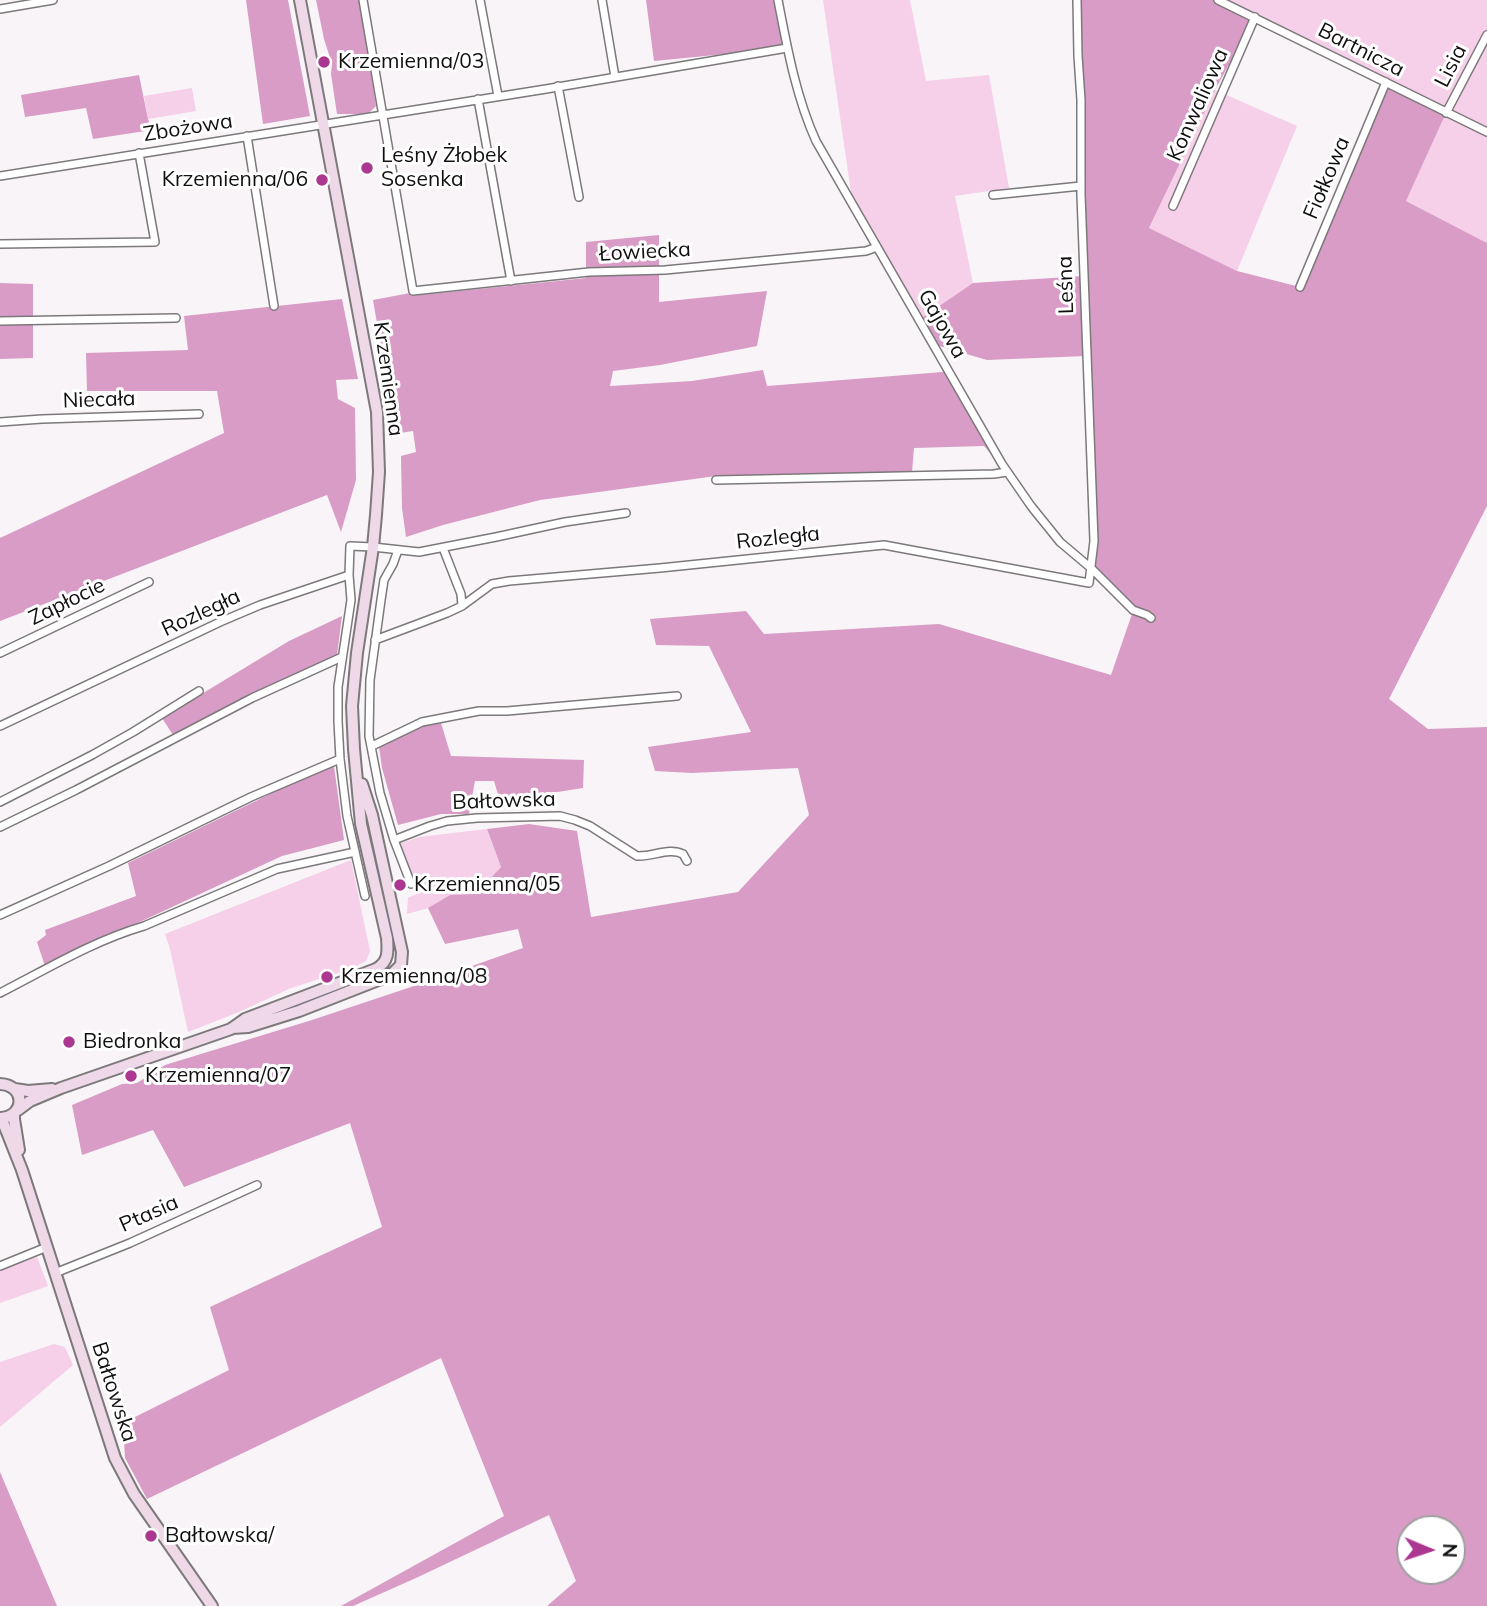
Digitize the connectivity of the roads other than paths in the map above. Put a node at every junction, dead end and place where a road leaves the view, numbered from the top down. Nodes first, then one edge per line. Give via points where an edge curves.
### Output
1 (53, 0) edge
2 (300, 0) edge
3 (363, 0) edge
4 (480, 0) edge
5 (602, 0) edge
6 (778, 0) edge
7 (1077, 0) edge
8 (1218, 0) edge
9 (0, 9) edge
10 (1255, 17) junction
11 (1487, 35) edge
12 (787, 48) junction
13 (615, 77) junction
14 (1386, 82) junction
15 (558, 86) junction
16 (498, 96) junction
17 (478, 99) junction
18 (1446, 113) junction
19 (382, 114) junction
20 (323, 124) junction
21 (1487, 132) edge
22 (247, 136) junction
23 (139, 153) junction
24 (0, 176) edge
25 (1081, 186) junction
26 (993, 195) dead end
27 (579, 197) dead end
28 (1173, 206) dead end
29 (0, 244) edge
30 (877, 247) junction
31 (510, 281) junction
32 (1300, 287) dead end
33 (274, 306) dead end
34 (176, 318) dead end
35 (0, 321) edge
36 (199, 414) dead end
37 (0, 422) edge
38 (1007, 472) junction
39 (716, 480) dead end
40 (626, 513) dead end
41 (373, 547) junction
42 (443, 548) junction
43 (398, 550) junction
44 (1092, 569) junction
45 (349, 575) junction
46 (149, 582) dead end
47 (462, 606) junction
48 (1151, 618) dead end
49 (375, 640) junction
50 (0, 653) edge
51 (342, 657) junction
52 (199, 691) dead end
53 (677, 696) dead end
54 (0, 726) edge
55 (372, 746) junction
56 (340, 759) junction
57 (0, 802) edge
58 (0, 827) edge
59 (394, 840) junction
60 (355, 852) junction
61 (687, 861) dead end
62 (411, 884) dead end
63 (365, 896) dead end
64 (0, 915) edge
65 (0, 993) edge
66 (5, 1084) edge
67 (61, 1088) junction
68 (16, 1112) junction
69 (0, 1119) edge
70 (22, 1170) junction
71 (257, 1185) dead end
72 (47, 1247) junction
73 (0, 1266) edge
74 (55, 1273) junction
75 (212, 1606) edge

1 - 9 street
2 - 20 main road, Krzemienna
3 - 19 street
4 - 16 street
5 - 13 street
6 - 12 street, Gajowa
7 - 25 street, Leśna
8 - 10 street, Bartnicza
10 - 14 street, Bartnicza
10 - 28 street, Konwaliowa
11 - 18 street, Lisia
12 - 13 street, Zbożowa
12 - 30 street, Gajowa via 809,125
13 - 15 street, Zbożowa
14 - 18 street, Bartnicza
14 - 32 street, Fiołkowa
15 - 16 street, Zbożowa
15 - 27 street
16 - 17 street, Zbożowa
17 - 19 street, Zbożowa
17 - 31 street
18 - 21 street, Bartnicza
19 - 20 street, Zbożowa
19 - 31 street, Łowiecka via 413,291
20 - 22 street, Zbożowa
20 - 41 main road, Krzemienna via 377,412 379,472
22 - 23 street, Zbożowa
22 - 33 street
23 - 24 street, Zbożowa
23 - 29 street via 155,242
25 - 26 street
25 - 44 street, Leśna
30 - 31 street, Łowiecka
30 - 38 street, Gajowa
34 - 35 street
36 - 37 street, Niecała
38 - 39 street
38 - 44 street, Gajowa via 1060,542
40 - 42 street
41 - 43 street
41 - 45 street via 350,546
41 - 67 main road, Krzemienna via 352,706 354,749 402,952 401,965 391,975 299,1011 231,1028
42 - 43 street
42 - 47 street
43 - 49 street via 384,580
44 - 47 street, Rozległa via 1090,583 884,545 509,581 492,584
44 - 48 street, Gajowa via 1133,610
45 - 51 street via 351,600
45 - 54 street, Rozległa via 240,614
46 - 50 street, Zapłocie
47 - 49 street, Rozległa
49 - 55 street via 369,712
51 - 56 street
51 - 58 street
52 - 57 street via 92,755
53 - 55 street via 479,711 422,722
55 - 59 street
56 - 60 street
56 - 64 street
59 - 61 street, Bałtowska via 447,821 560,816 590,826 638,856 673,851
59 - 62 street
60 - 63 street
60 - 65 street via 277,869 101,942
66 - 67 main road, Krzemienna via 28,1091
66 - 68 main road, Bałtowska via 20,1099
67 - 68 main road, Krzemienna
68 - 69 main road, Krzemienna
68 - 70 main road, Bałtowska
69 - 70 main road, Bałtowska
70 - 72 main road, Bałtowska
71 - 74 street, Ptasia
72 - 73 street
72 - 74 main road, Bałtowska
74 - 75 main road, Bałtowska via 115,1458 139,1503

